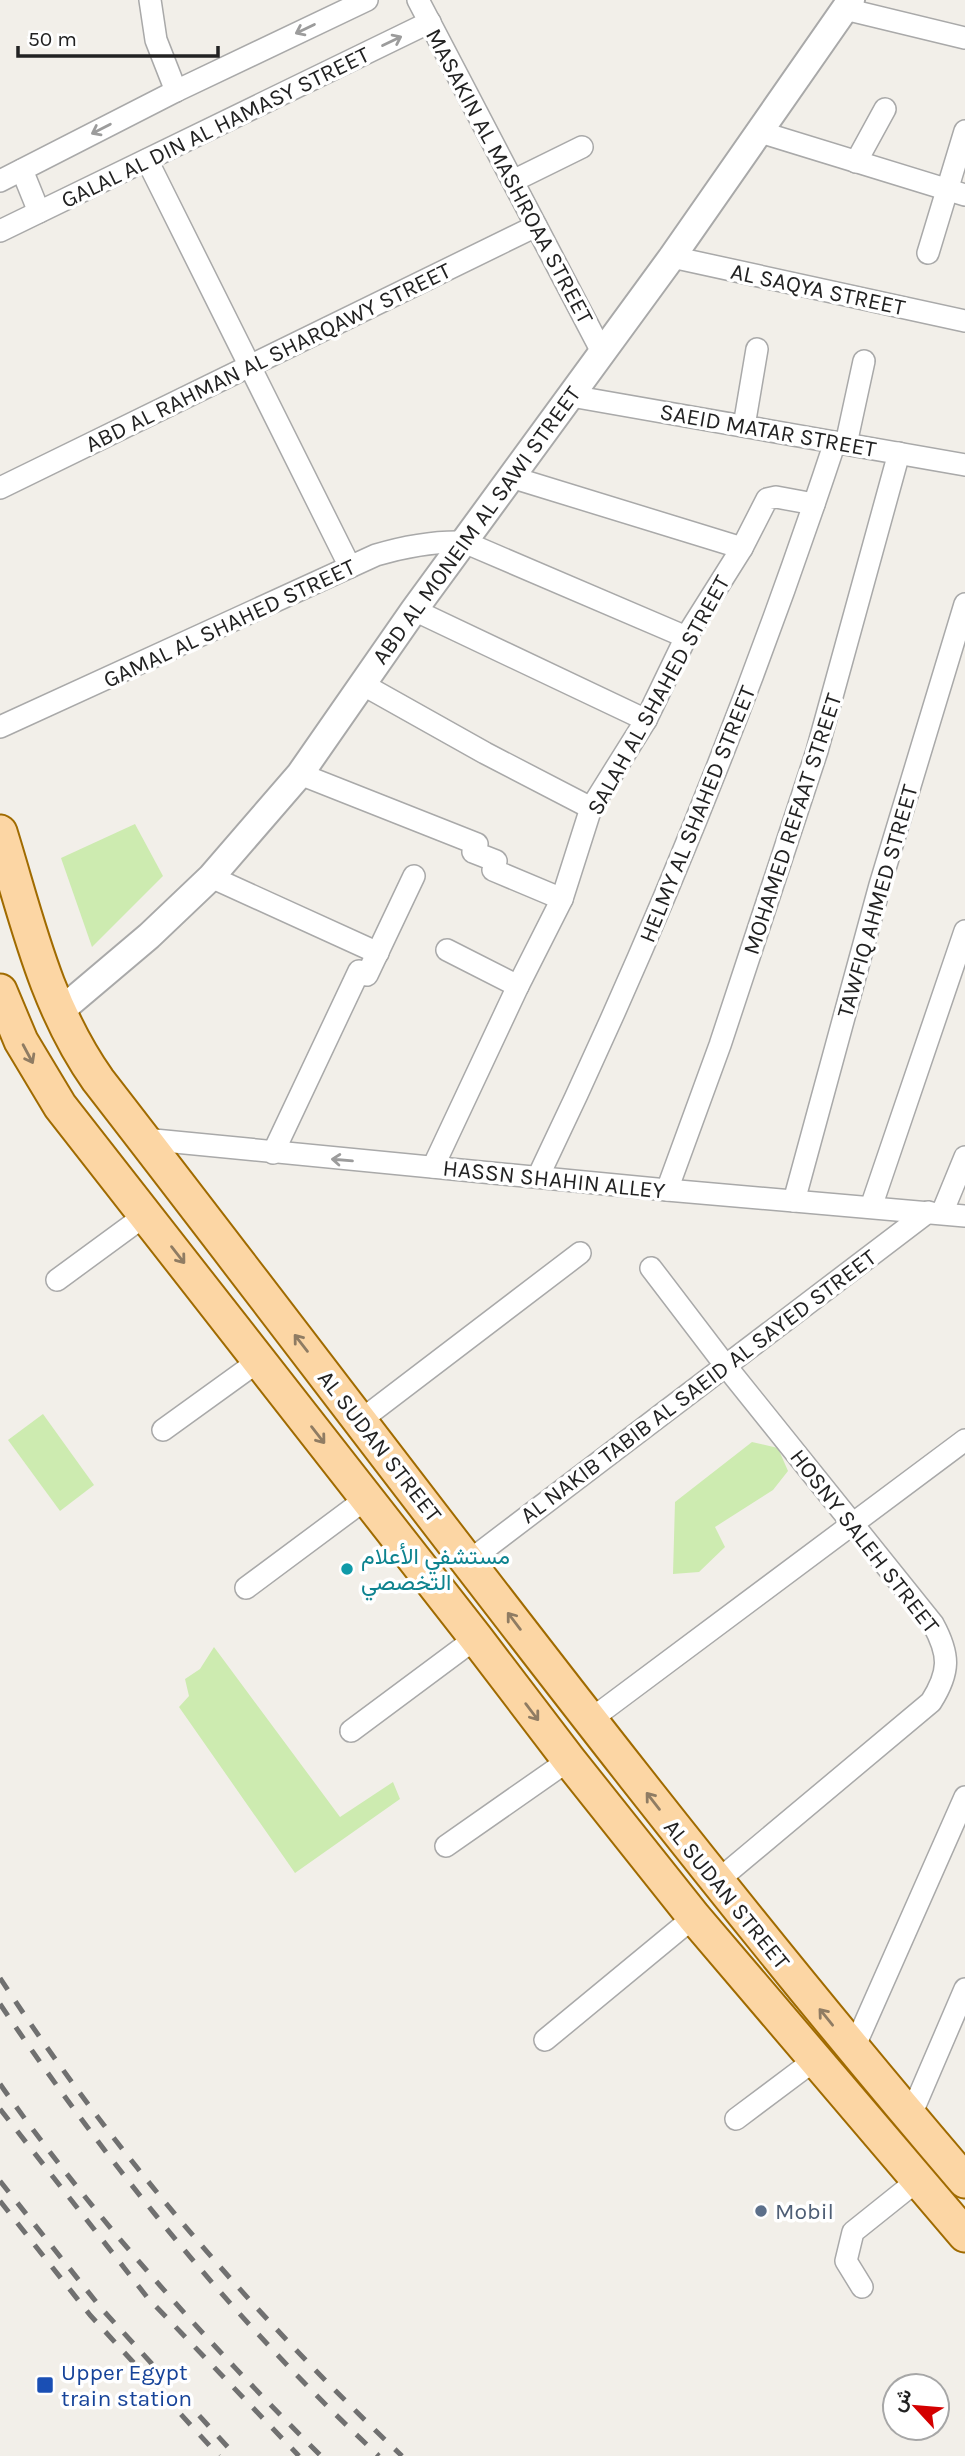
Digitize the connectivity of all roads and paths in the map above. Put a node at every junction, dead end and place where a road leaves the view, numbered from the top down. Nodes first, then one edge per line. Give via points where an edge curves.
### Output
1 (150, 0) edge
2 (367, 0) edge
3 (418, 0) edge
4 (848, 5) edge
5 (430, 22) junction
6 (965, 38) edge
7 (176, 91) junction
8 (885, 109) dead end
9 (965, 131) edge
10 (760, 132) junction
11 (582, 147) dead end
12 (147, 159) junction
13 (856, 162) junction
14 (22, 170) junction
15 (0, 181) edge
16 (513, 181) junction
17 (956, 192) edge
18 (39, 212) junction
19 (536, 226) junction
20 (0, 231) edge
21 (928, 253) dead end
22 (671, 257) junction
23 (965, 321) edge
24 (757, 349) dead end
25 (602, 352) junction
26 (864, 361) dead end
27 (250, 366) junction
28 (571, 396) junction
29 (744, 426) junction
30 (840, 443) junction
31 (899, 453) junction
32 (965, 465) edge
33 (510, 477) junction
34 (0, 488) edge
35 (814, 504) junction
36 (464, 542) junction
37 (742, 548) junction
38 (350, 567) junction
39 (965, 604) edge
40 (414, 610) junction
41 (686, 636) junction
42 (362, 684) junction
43 (646, 720) junction
44 (0, 727) edge
45 (300, 774) junction
46 (591, 808) junction
47 (0, 832) edge
48 (414, 876) dead end
49 (211, 877) junction
50 (562, 899) junction
51 (965, 931) edge
52 (447, 950) dead end
53 (377, 953) junction
54 (518, 986) junction
55 (0, 991) edge
56 (58, 1013) junction
57 (144, 1139) junction
58 (272, 1153) junction
59 (965, 1157) edge
60 (433, 1167) junction
61 (538, 1177) junction
62 (667, 1190) junction
63 (794, 1200) junction
64 (872, 1207) junction
65 (935, 1213) junction
66 (146, 1214) junction
67 (965, 1216) edge
68 (580, 1254) dead end
69 (651, 1268) dead end
70 (57, 1280) dead end
71 (260, 1360) junction
72 (725, 1365) junction
73 (361, 1420) junction
74 (163, 1430) dead end
75 (965, 1440) edge
76 (367, 1498) junction
77 (853, 1524) junction
78 (469, 1561) junction
79 (246, 1588) dead end
80 (477, 1638) junction
81 (590, 1720) junction
82 (351, 1731) dead end
83 (569, 1760) junction
84 (965, 1797) edge
85 (446, 1846) dead end
86 (716, 1882) junction
87 (694, 1917) junction
88 (965, 1989) edge
89 (545, 2040) dead end
90 (853, 2050) junction
91 (816, 2059) junction
92 (910, 2117) junction
93 (736, 2119) dead end
94 (918, 2180) junction
95 (965, 2181) edge
96 (965, 2235) edge
97 (862, 2287) dead end

1 - 7 street via 156,40
2 -> 7 street, GALAL AL DIN AL HAMASY STREET
3 - 5 street, MASAKIN AL MASHROAA STREET
4 - 6 street
4 - 10 street, ABD AL MONEIM AL SAWI STREET
12 -> 5 street, GALAL AL DIN AL HAMASY STREET
5 - 16 street, MASAKIN AL MASHROAA STREET
7 -> 14 street, GALAL AL DIN AL HAMASY STREET
8 - 13 street
9 - 17 street
10 - 13 street
10 - 22 street, ABD AL MONEIM AL SAWI STREET
11 - 16 street
12 - 18 street, GALAL AL DIN AL HAMASY STREET
12 - 27 street
13 - 17 street
14 - 15 street, GALAL AL DIN AL HAMASY STREET
14 - 18 street
16 - 19 street, MASAKIN AL MASHROAA STREET
17 - 21 street
18 - 20 street, GALAL AL DIN AL HAMASY STREET
19 - 25 street, MASAKIN AL MASHROAA STREET
19 - 27 street, ABD AL RAHMAN AL SHARQAWY STREET
22 - 23 street, AL SAQYA STREET
22 - 25 street, ABD AL MONEIM AL SAWI STREET
24 - 29 street
25 - 28 street, ABD AL MONEIM AL SAWI STREET
26 - 30 street, HELMY AL SHAHED STREET
27 - 34 street, ABD AL RAHMAN AL SHARQAWY STREET
27 - 38 street
28 - 29 street, SAEID MATAR STREET
28 - 33 street, ABD AL MONEIM AL SAWI STREET
29 - 30 street, SAEID MATAR STREET
30 - 31 street, SAEID MATAR STREET
30 - 35 street, HELMY AL SHAHED STREET
31 - 32 street, SAEID MATAR STREET
31 - 62 street, MOHAMED REFAAT STREET via 805,788
33 - 36 street, ABD AL MONEIM AL SAWI STREET
33 - 37 street
35 - 37 street, SALAH AL SHAHED STREET via 767,499
35 - 61 street, HELMY AL SHAHED STREET via 754,676 687,845
36 - 38 street, GAMAL AL SHAHED STREET via 404,546
36 - 40 street, ABD AL MONEIM AL SAWI STREET
36 - 41 street
37 - 41 street, SALAH AL SHAHED STREET
38 - 44 street, GAMAL AL SHAHED STREET
39 - 63 street, TAWFIQ AHMED STREET via 880,885
40 - 42 street, ABD AL MONEIM AL SAWI STREET
40 - 43 street
41 - 43 street, SALAH AL SHAHED STREET
42 - 45 street, ABD AL MONEIM AL SAWI STREET
42 - 46 street
43 - 46 street, SALAH AL SHAHED STREET
45 - 49 street, ABD AL MONEIM AL SAWI STREET
45 - 50 street via 477,844 473,852 496,861 493,870
46 - 50 street, SALAH AL SHAHED STREET
47 - 56 main road, AL SUDAN STREET
48 - 53 street
49 - 53 street
49 - 56 street, ABD AL MONEIM AL SAWI STREET
50 - 54 street, SALAH AL SHAHED STREET
51 - 64 street
52 - 54 street
53 - 58 street via 367,975 359,971
54 - 60 street, SALAH AL SHAHED STREET
55 -> 66 main road, AL SUDAN STREET via 46,1085
56 - 57 main road, AL SUDAN STREET via 83,1059
57 - 58 street, HASSN SHAHIN ALLEY
73 -> 57 main road, AL SUDAN STREET
60 -> 58 street, HASSN SHAHIN ALLEY
59 - 65 street
60 - 61 street, HASSN SHAHIN ALLEY
61 - 62 street, HASSN SHAHIN ALLEY
62 - 63 street, HASSN SHAHIN ALLEY
63 - 64 street, HASSN SHAHIN ALLEY
64 - 65 street, HASSN SHAHIN ALLEY
65 - 67 street, HASSN SHAHIN ALLEY
65 - 72 street, AL NAKIB TABIB AL SAEID AL SAYED STREET
66 - 70 street
66 -> 71 main road, AL SUDAN STREET
68 - 73 street
69 - 72 street, HOSNY SALEH STREET
71 - 74 street
71 -> 76 main road, AL SUDAN STREET
72 - 77 street, HOSNY SALEH STREET
72 - 78 street, AL NAKIB TABIB AL SAEID AL SAYED STREET
73 - 78 main road, AL SUDAN STREET
75 - 77 street
76 - 79 street
76 - 80 main road, AL SUDAN STREET
77 - 81 street
77 - 86 street, HOSNY SALEH STREET via 933,1624 947,1663 942,1684 931,1702
81 -> 78 main road, AL SUDAN STREET
80 - 82 street
80 -> 83 main road, AL SUDAN STREET
86 -> 81 main road, AL SUDAN STREET
83 - 85 street
83 - 87 main road, AL SUDAN STREET
84 - 90 street
90 -> 86 main road, AL SUDAN STREET
87 - 89 street
87 - 91 main road, AL SUDAN STREET
88 - 92 street
90 - 92 main road, AL SUDAN STREET
91 - 93 street
91 - 94 main road, AL SUDAN STREET
92 - 95 main road, AL SUDAN STREET
94 - 96 main road, AL SUDAN STREET
94 - 97 street via 853,2232 846,2261

